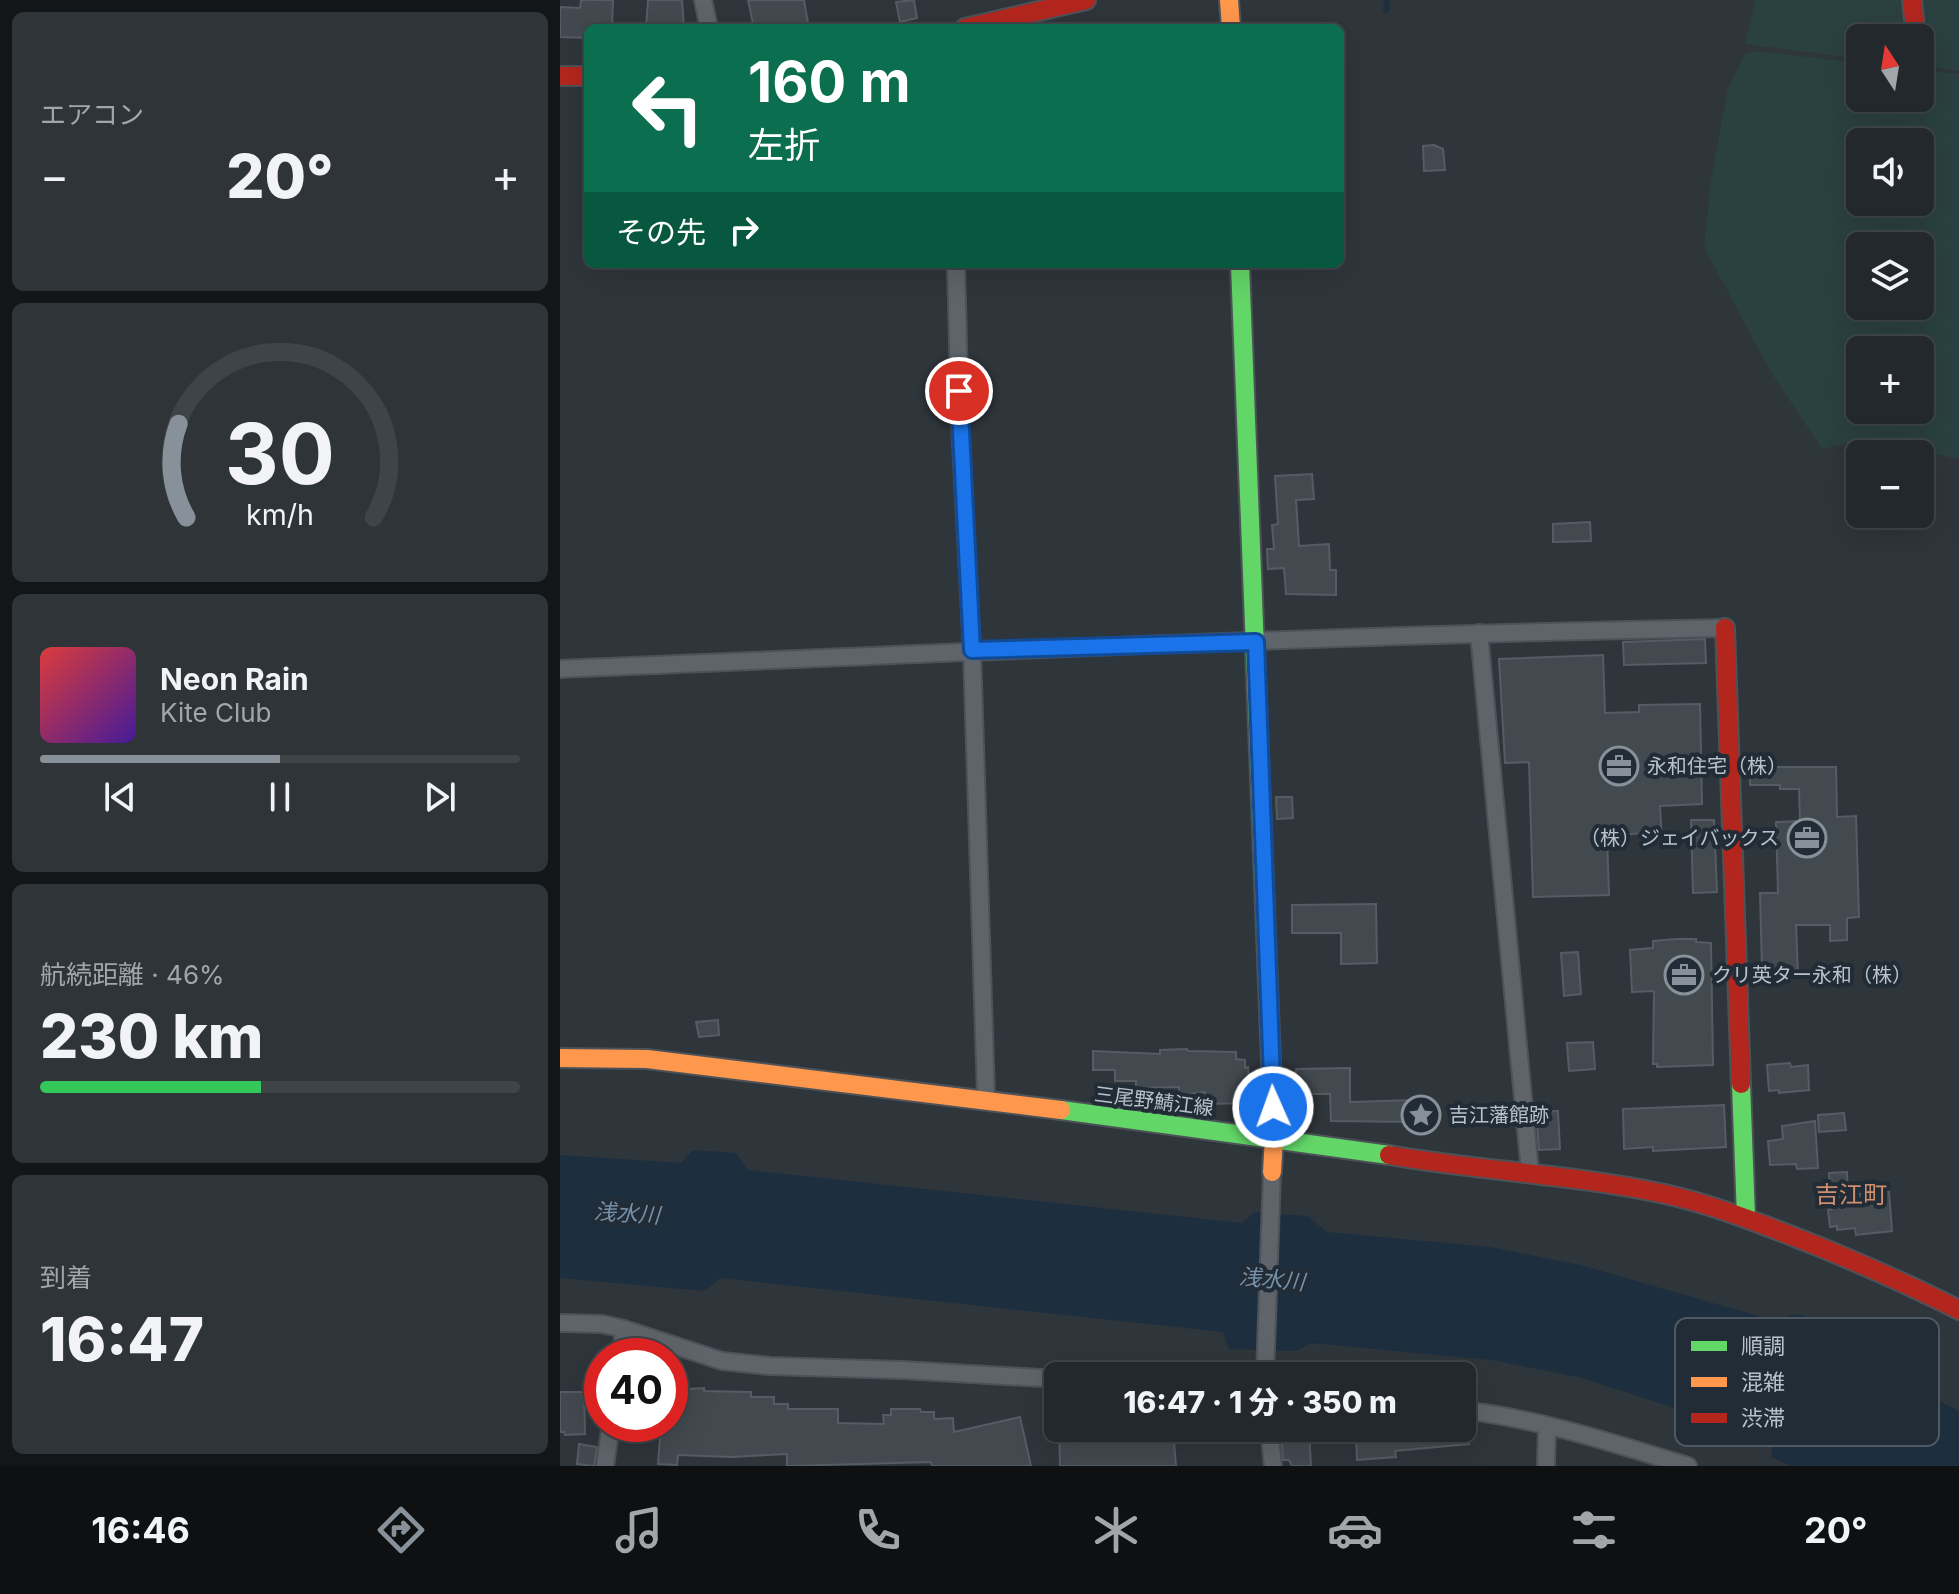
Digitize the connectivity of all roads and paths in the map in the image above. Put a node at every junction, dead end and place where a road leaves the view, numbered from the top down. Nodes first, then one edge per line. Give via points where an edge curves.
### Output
1 (703, 0) edge
2 (1086, 0) edge
3 (1229, 0) edge
4 (1912, 0) edge
5 (708, 24) edge
6 (982, 24) edge
7 (1231, 24) edge
8 (1915, 24) edge
9 (560, 76) edge
10 (584, 76) edge
11 (956, 268) edge
12 (1240, 268) edge
13 (1725, 628) joint
14 (1479, 633) junction
15 (1256, 642) junction
16 (972, 650) junction
17 (560, 669) edge
18 (560, 1058) edge
19 (991, 1100) junction
20 (1274, 1138) junction
21 (1272, 1172) joint
22 (1530, 1172) junction
23 (1746, 1217) junction
24 (1959, 1310) edge
25 (560, 1323) edge
26 (624, 1329) junction
27 (623, 1338) edge
28 (1265, 1362) edge
29 (1044, 1378) edge
30 (1476, 1412) edge
31 (1547, 1427) junction
32 (608, 1442) edge
33 (1270, 1442) edge
34 (605, 1466) edge
35 (1273, 1466) edge
36 (1546, 1466) edge
37 (1688, 1466) edge

1 - 5 street
2 - 6 street
3 - 7 street
4 - 8 street
9 - 10 street
11 - 16 street
12 - 15 street
13 - 14 street
13 - 23 street
14 - 15 street
14 - 22 street
15 - 16 street
15 - 20 street
16 - 17 street
16 - 19 street via 986,1096
18 - 19 street, 三尾野鯖江線 via 647,1059
19 - 20 street, 三尾野鯖江線
20 - 21 street
20 - 22 street, 三尾野鯖江線
21 - 28 street
22 - 23 street, 三尾野鯖江線 via 1661,1193
23 - 24 street, 三尾野鯖江線
25 - 26 street
26 - 27 street
26 - 29 street via 722,1361
30 - 31 street via 1516,1416
31 - 36 street
31 - 37 street
32 - 34 street
33 - 35 street

